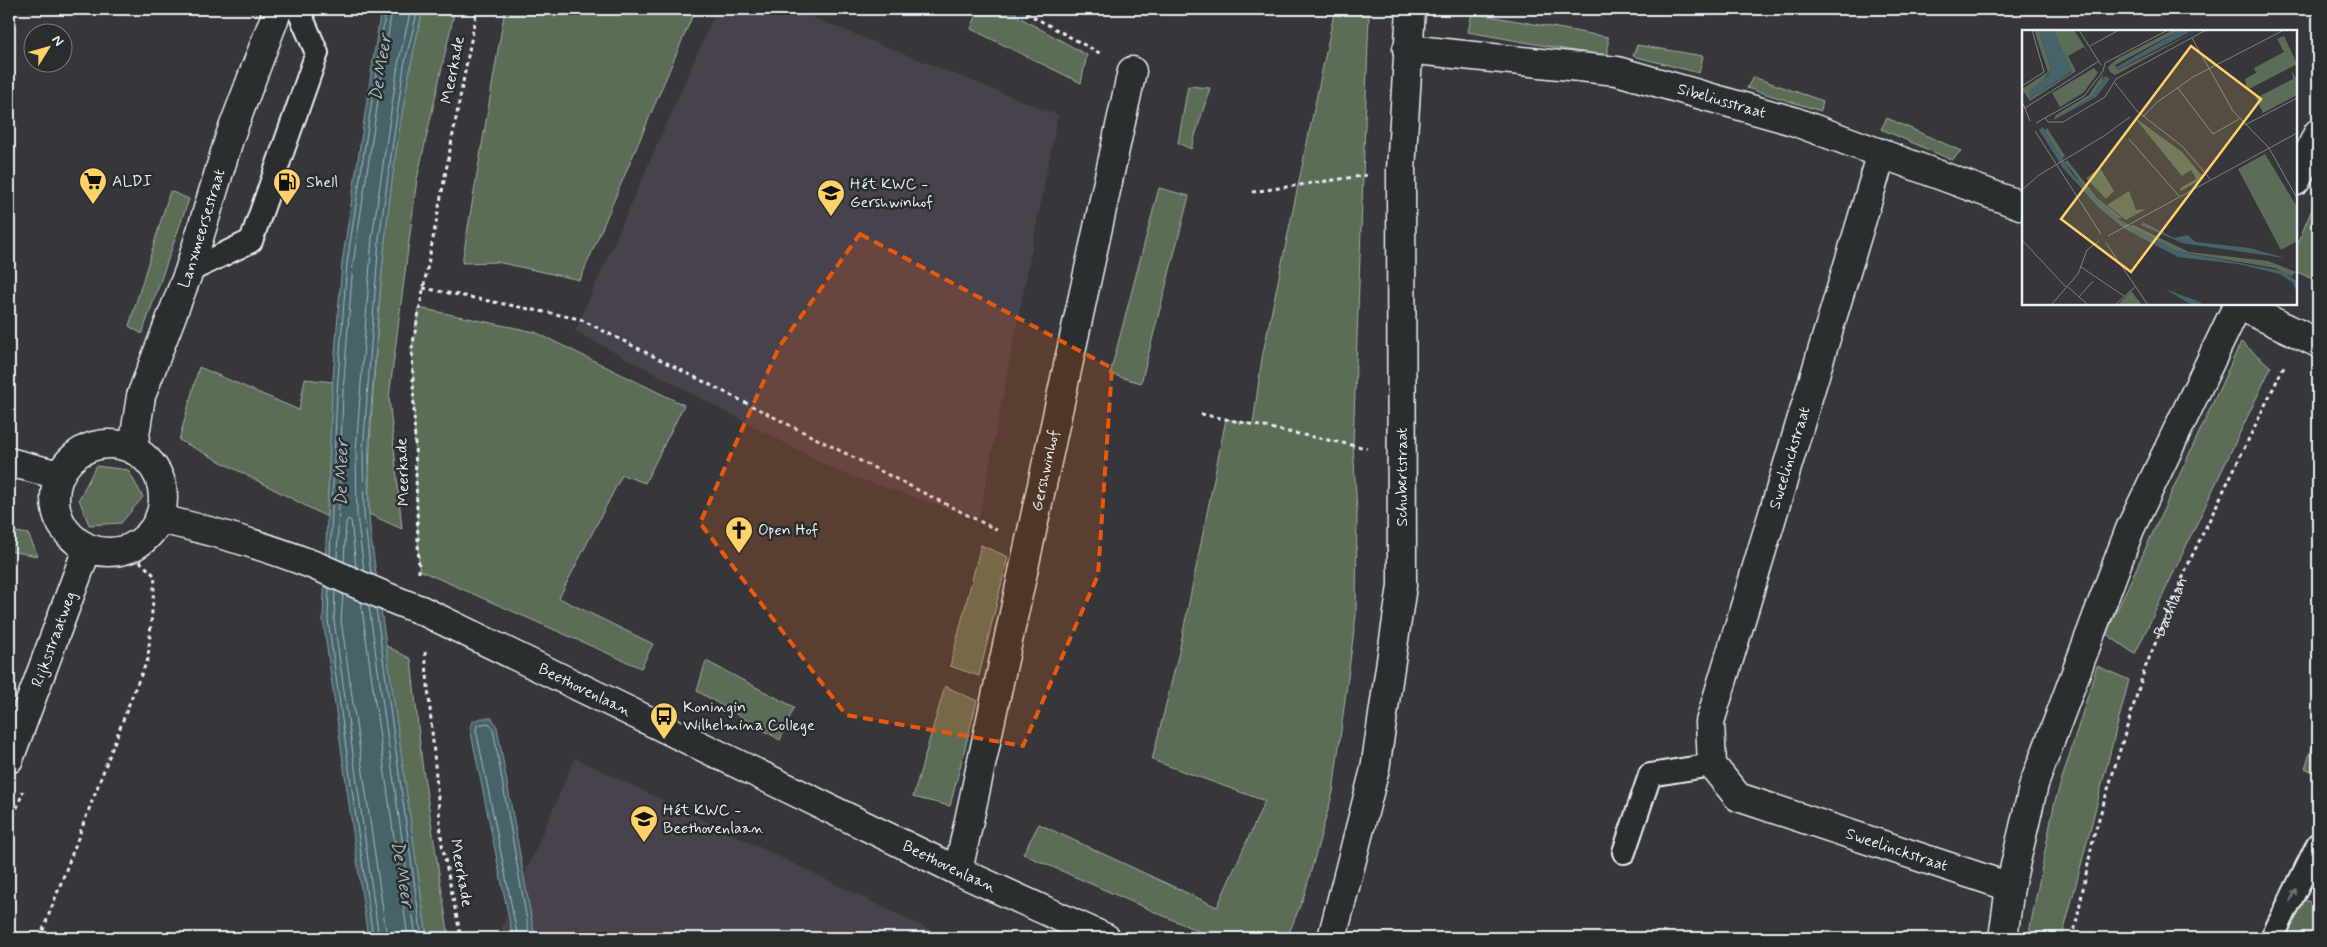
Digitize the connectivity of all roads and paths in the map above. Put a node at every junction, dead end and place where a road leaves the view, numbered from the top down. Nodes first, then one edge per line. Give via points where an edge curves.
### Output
1 (278, 9) edge
2 (298, 9) edge
3 (477, 9) edge
4 (1019, 9) edge
5 (1411, 9) edge
6 (1407, 49) junction
7 (1132, 71) joint
8 (2318, 132) edge
9 (1882, 153) junction
10 (1401, 170) junction
11 (2297, 178) edge
12 (1252, 192) dead end
13 (2022, 206) edge
14 (190, 271) junction
15 (423, 288) junction
16 (2318, 294) edge
17 (2237, 305) edge
18 (2239, 305) edge
19 (2309, 338) edge
20 (1201, 414) dead end
21 (133, 448) junction
22 (1402, 455) junction
23 (9, 462) edge
24 (59, 475) junction
25 (160, 519) junction
26 (1028, 546) junction
27 (87, 548) junction
28 (128, 550) junction
29 (421, 610) junction
30 (9, 759) edge
31 (1712, 765) junction
32 (2318, 844) edge
33 (1624, 852) dead end
34 (958, 871) junction
35 (2010, 887) junction
36 (40, 938) edge
37 (461, 938) edge
38 (1106, 938) edge
39 (1332, 938) edge
40 (2003, 938) edge
41 (2072, 938) edge
42 (2272, 938) edge

1 - 14 street, Lanxmeersestraat via 230,136
2 - 14 lane via 317,53 251,241
3 - 15 path, Meerkade
4 - 7 path
5 - 6 street, Schubertstraat
6 - 9 street, Sibeliusstraat via 1617,71 1793,121
6 - 10 street, Schubertstraat
7 - 26 street, Gershwinhof
8 - 11 street
9 - 13 street, Sibeliusstraat
9 - 31 street, Sweelinckstraat via 1710,722
10 - 12 path
10 - 22 street, Schubertstraat
14 - 21 street, Lanxmeersestraat via 141,396
15 - 26 path via 580,319
15 - 29 path, Meerkade via 412,348
16 - 19 path, Bachlaan
17 - 35 street via 2130,529 2034,784
18 - 19 street
19 - 41 path, Bachlaan via 2191,558 2145,668 2094,835
20 - 22 path
21 - 24 street via 104,443 77,453
21 - 25 street via 154,466 164,491
22 - 39 street, Schubertstraat via 1402,586 1375,769
23 - 24 street
24 - 27 street via 54,504 65,530
25 - 28 street via 148,538
25 - 29 street, Beethovenlaan via 310,564
26 - 34 street, Gershwinhof
27 - 28 street
27 - 30 street, Rijksstraatweg
28 - 36 path via 155,576 148,658
29 - 34 street, Beethovenlaan
29 - 37 path, Meerkade via 442,844
31 - 33 lane via 1650,775
31 - 35 street, Sweelinckstraat via 1738,797
42 -> 32 lane
34 - 38 street, Beethovenlaan
35 - 40 street

